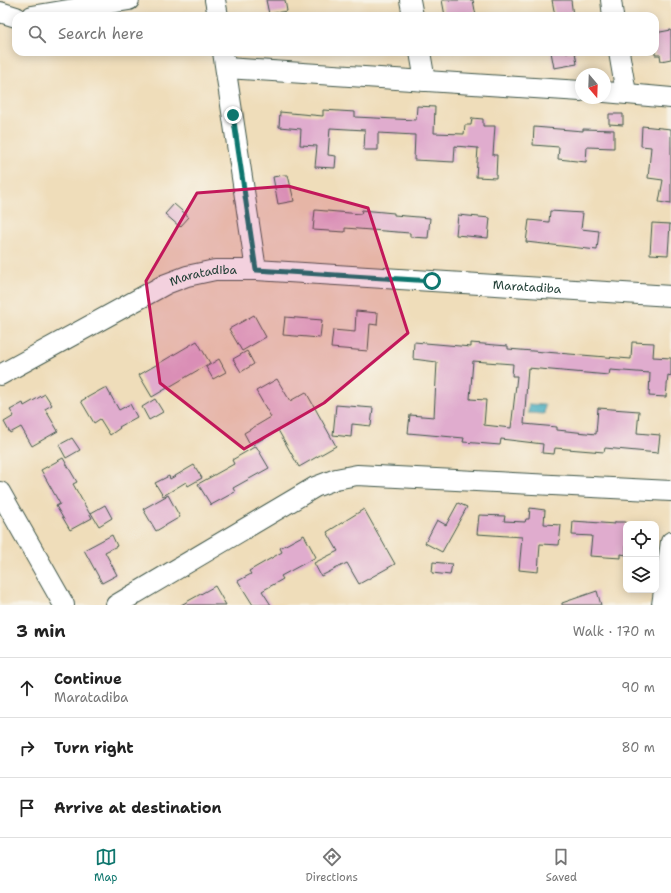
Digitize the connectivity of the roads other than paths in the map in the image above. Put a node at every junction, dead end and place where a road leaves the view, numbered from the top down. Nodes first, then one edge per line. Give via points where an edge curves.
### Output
1 (129, 0) edge
2 (215, 0) edge
3 (410, 0) edge
4 (611, 0) edge
5 (0, 12) edge
6 (56, 12) edge
7 (217, 12) edge
8 (412, 12) edge
9 (612, 12) edge
10 (12, 16) edge
11 (421, 56) edge
12 (620, 56) edge
13 (224, 60) edge
14 (425, 81) junction
15 (575, 91) edge
16 (611, 92) edge
17 (626, 93) junction
18 (671, 98) edge
19 (256, 270) junction
20 (671, 296) edge
21 (0, 375) edge
22 (671, 491) edge
23 (0, 492) edge
24 (671, 542) edge
25 (669, 573) edge
26 (64, 605) edge
27 (116, 605) edge
28 (662, 605) edge

1 - 6 street
2 - 7 street
3 - 8 street
4 - 9 street
5 - 10 street
11 - 14 street
12 - 17 street
13 - 14 street
13 - 19 street
14 - 15 street
16 - 17 street
17 - 18 street
19 - 20 street, Maratadiba
19 - 21 street, Maratadiba via 215,270 166,284
22 - 27 street via 346,476 315,487
23 - 26 street
24 - 25 street
25 - 28 street

